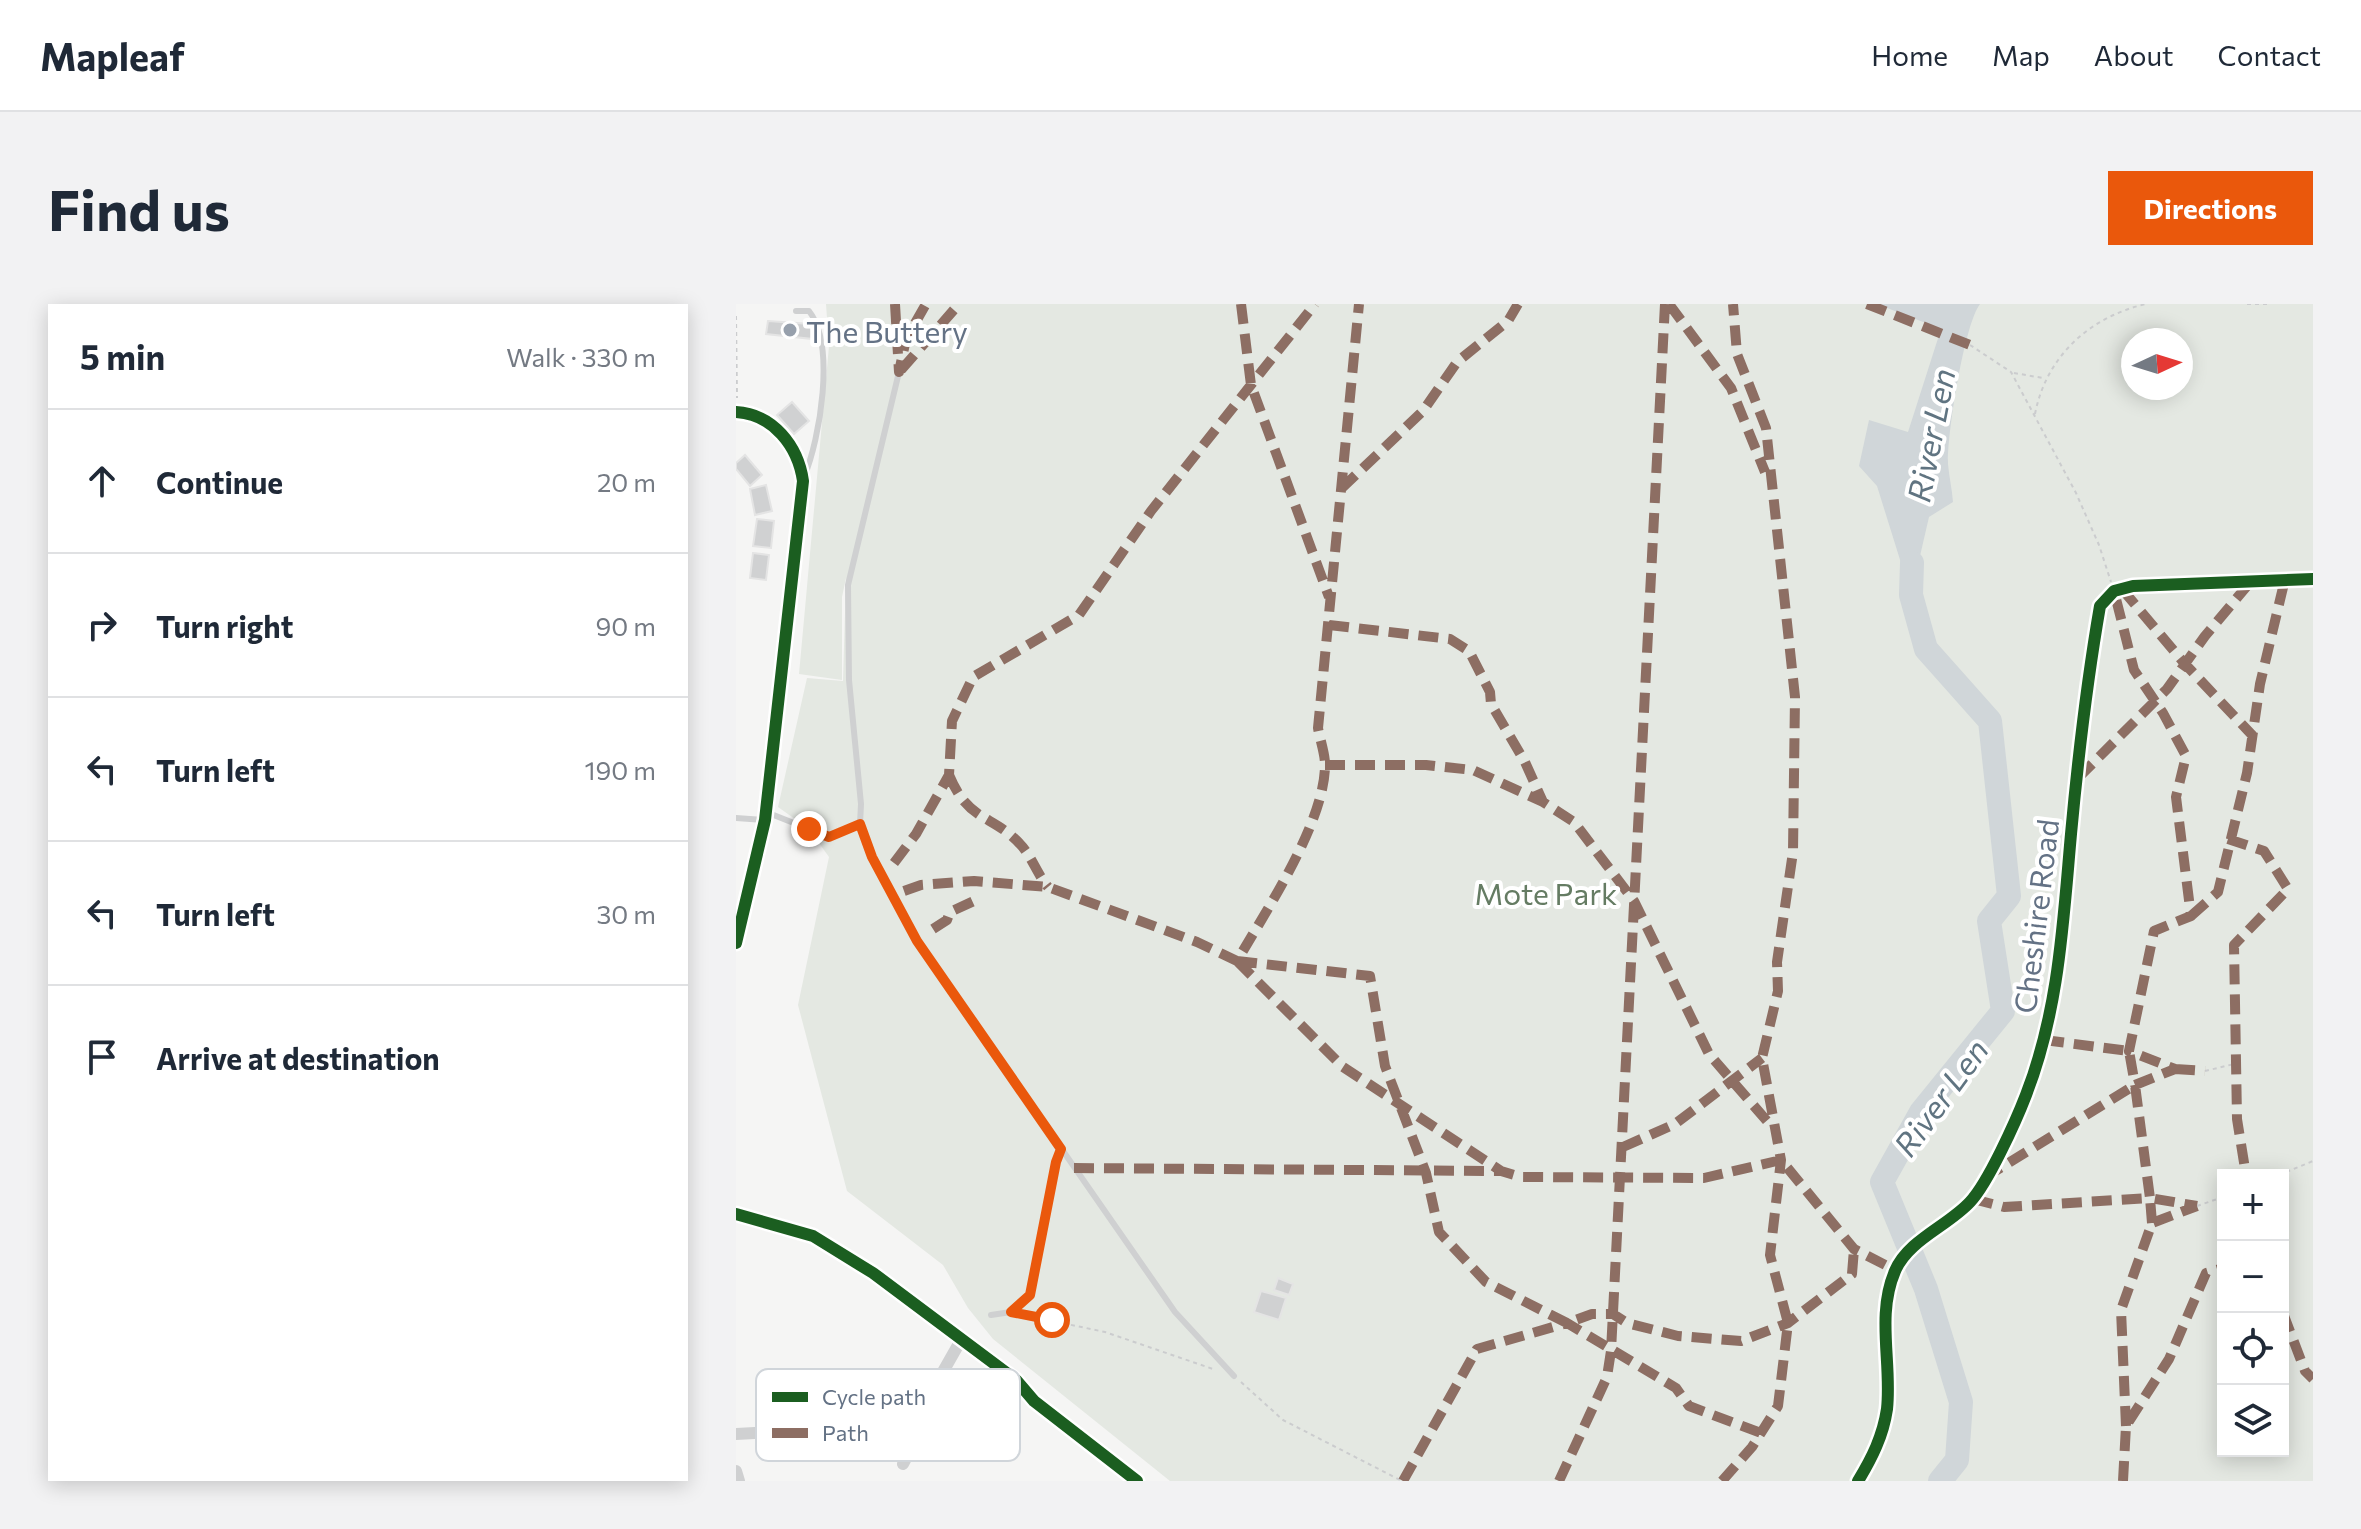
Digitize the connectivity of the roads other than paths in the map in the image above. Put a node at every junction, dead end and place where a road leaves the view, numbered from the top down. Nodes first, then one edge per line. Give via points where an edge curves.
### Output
1 (796, 311) dead end
2 (899, 372) dead end
3 (736, 412) edge
4 (803, 481) junction
5 (2313, 579) edge
6 (766, 816) junction
7 (736, 818) edge
8 (860, 824) junction
9 (736, 943) edge
10 (1061, 1149) junction
11 (736, 1214) edge
12 (991, 1315) dead end
13 (961, 1340) junction
14 (945, 1369) edge
15 (1001, 1369) edge
16 (1234, 1376) road end
17 (1020, 1385) edge
18 (756, 1433) edge
19 (736, 1434) edge
20 (905, 1461) edge
21 (903, 1464) dead end
22 (736, 1471) edge
23 (739, 1481) edge
24 (1137, 1481) edge
25 (1858, 1481) edge

1 - 4 lane via 809,311 817,322 824,353 818,419
2 - 8 lane via 848,585 846,628
3 - 4 street via 776,428 791,445
4 - 6 street
5 - 25 lane, Cheshire Road via 2186,581 2114,591 2100,606 2073,818 2063,949 2049,1023 2026,1095 1973,1199 1908,1251 1895,1270 1884,1353 1887,1407 1876,1451
6 - 7 lane
6 - 8 lane via 829,837
6 - 9 street
8 - 10 lane via 917,941
10 - 12 lane via 1030,1295 1011,1312
10 - 16 lane via 1175,1312
11 - 13 street via 813,1236 873,1273
13 - 14 street
13 - 15 street
17 - 24 street
18 - 19 street
20 - 21 street
22 - 23 street

